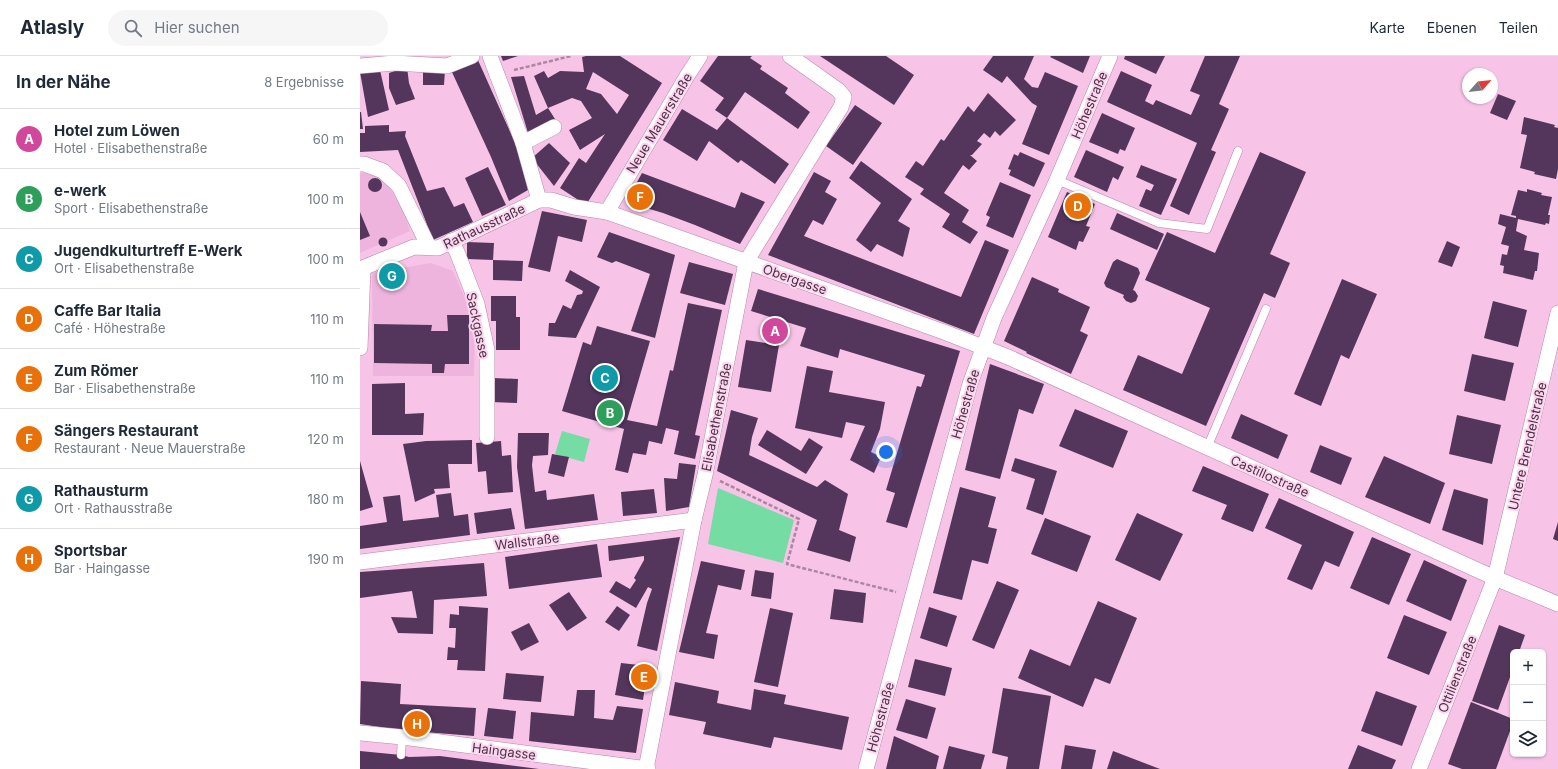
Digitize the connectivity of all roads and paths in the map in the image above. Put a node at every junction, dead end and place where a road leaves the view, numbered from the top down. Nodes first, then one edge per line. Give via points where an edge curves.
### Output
1 (472, 56) edge
2 (490, 56) edge
3 (571, 56) edge
4 (700, 56) edge
5 (790, 56) edge
6 (1110, 56) edge
7 (360, 66) edge
8 (496, 74) junction
9 (554, 127) dead end
10 (523, 143) junction
11 (1238, 151) dead end
12 (360, 164) edge
13 (1057, 180) junction
14 (539, 200) junction
15 (607, 212) junction
16 (451, 241) junction
17 (430, 247) junction
18 (746, 262) junction
19 (362, 269) edge
20 (1266, 308) dead end
21 (1558, 313) edge
22 (982, 347) junction
23 (360, 348) edge
24 (487, 437) dead end
25 (1207, 448) junction
26 (705, 475) junction
27 (694, 520) junction
28 (360, 562) edge
29 (1495, 578) junction
30 (912, 595) junction
31 (1558, 604) edge
32 (360, 733) edge
33 (402, 737) junction
34 (401, 755) dead end
35 (646, 769) edge
36 (866, 769) edge
37 (1419, 769) edge

1 - 7 street via 446,66 394,63
2 - 8 street
3 - 8 path
4 - 15 street, Neue Mauerstraße
5 - 18 street, Elisabethenstraße via 844,97 841,107
6 - 13 street, Höhestraße
8 - 10 street
9 - 10 street
10 - 14 street
11 - 13 lane via 1206,229 1159,222
12 - 17 street via 383,171 399,186
13 - 22 street, Höhestraße
14 - 15 street, Rathausstraße via 551,200 574,207
14 - 16 street, Rathausstraße
15 - 18 street, Obergasse
16 - 17 street, Rathausstraße via 438,248
16 - 24 street, Sackgasse via 477,304 487,350
17 - 19 street, Rathausstraße via 414,247
18 - 22 street, Obergasse
18 - 26 street, Elisabethenstraße
19 - 23 street, Rathausstraße
20 - 25 lane
21 - 29 street, Untere Brendelstraße
22 - 25 street, Castillostraße
22 - 30 street, Höhestraße
25 - 29 street, Castillostraße
26 - 27 street, Elisabethenstraße
26 - 30 path via 799,519 786,564
27 - 28 street, Wallstraße
27 - 35 street, Elisabethenstraße
29 - 31 street, Castillostraße
29 - 37 street, Ottilienstraße
30 - 36 street, Höhestraße
32 - 33 street, Haingasse
33 - 34 lane
33 - 35 street, Haingasse

